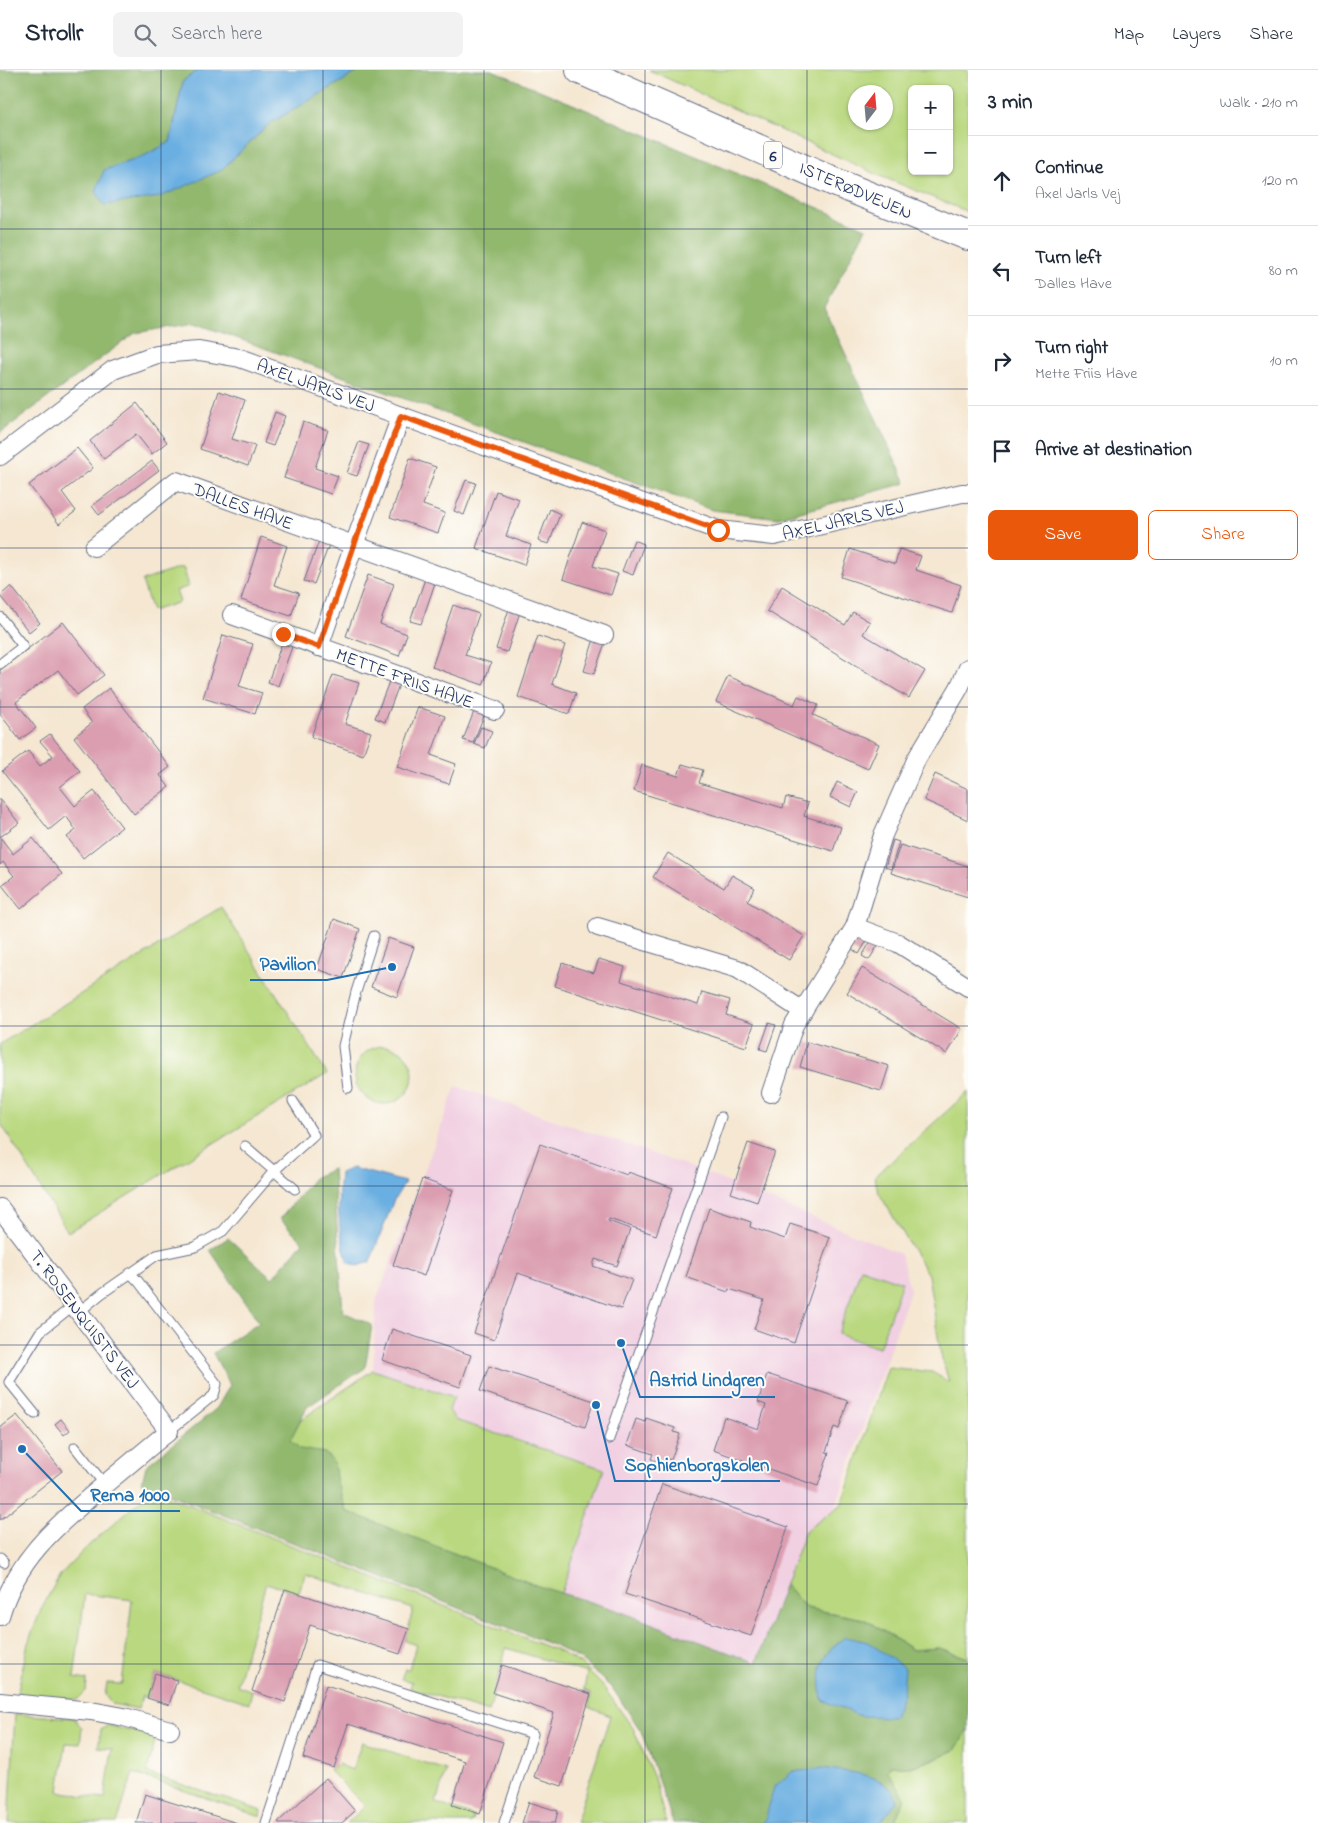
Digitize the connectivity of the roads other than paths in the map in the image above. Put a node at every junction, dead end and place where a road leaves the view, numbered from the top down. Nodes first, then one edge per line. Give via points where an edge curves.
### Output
1 (580, 70) edge
2 (968, 236) edge
3 (401, 416) junction
4 (0, 456) edge
5 (968, 493) edge
6 (354, 545) junction
7 (94, 547) dead end
8 (232, 615) dead end
9 (0, 616) edge
10 (604, 635) dead end
11 (319, 647) junction
12 (0, 664) edge
13 (968, 668) edge
14 (495, 710) dead end
15 (598, 926) dead end
16 (855, 927) junction
17 (374, 936) dead end
18 (968, 987) edge
19 (803, 1011) junction
20 (348, 1088) dead end
21 (771, 1093) dead end
22 (293, 1100) dead end
23 (721, 1117) dead end
24 (245, 1146) dead end
25 (274, 1171) junction
26 (294, 1189) dead end
27 (0, 1208) edge
28 (130, 1273) junction
29 (76, 1308) junction
30 (35, 1414) dead end
31 (169, 1431) junction
32 (609, 1439) dead end
33 (75, 1448) dead end
34 (105, 1485) junction
35 (0, 1616) edge
36 (0, 1702) edge
37 (170, 1730) dead end
38 (266, 1823) edge
39 (504, 1823) edge

1 - 2 highway, ISTERØDVEJEN / 6 via 832,181
3 - 4 street, AXEL JARLS VEJ via 240,358 199,351 157,354 113,370
3 - 5 street, AXEL JARLS VEJ via 718,530 774,536
3 - 6 street
6 - 7 street, DALLES HAVE via 176,481
6 - 10 street, DALLES HAVE
6 - 11 street
8 - 11 street, METTE FRIIS HAVE
9 - 12 lane via 23,646
11 - 14 street, METTE FRIIS HAVE
13 - 16 street via 917,758 883,835
15 - 19 street via 738,969
16 - 18 street via 898,943
16 - 19 street
17 - 20 lane via 343,1046
19 - 21 street via 794,1024
22 - 25 lane via 314,1135
23 - 32 lane
24 - 25 lane
25 - 26 lane
25 - 28 lane via 223,1231 195,1247 157,1255
27 - 29 street, T. ROSENQUISTS VEJ
28 - 29 lane
28 - 31 lane via 217,1384 214,1395
29 - 30 lane via 40,1332 9,1382
29 - 31 street, T. ROSENQUISTS VEJ
31 - 34 street
33 - 34 lane
34 - 35 street via 41,1542 21,1570
36 - 37 street via 91,1710
38 - 39 lane via 317,1665 533,1734

